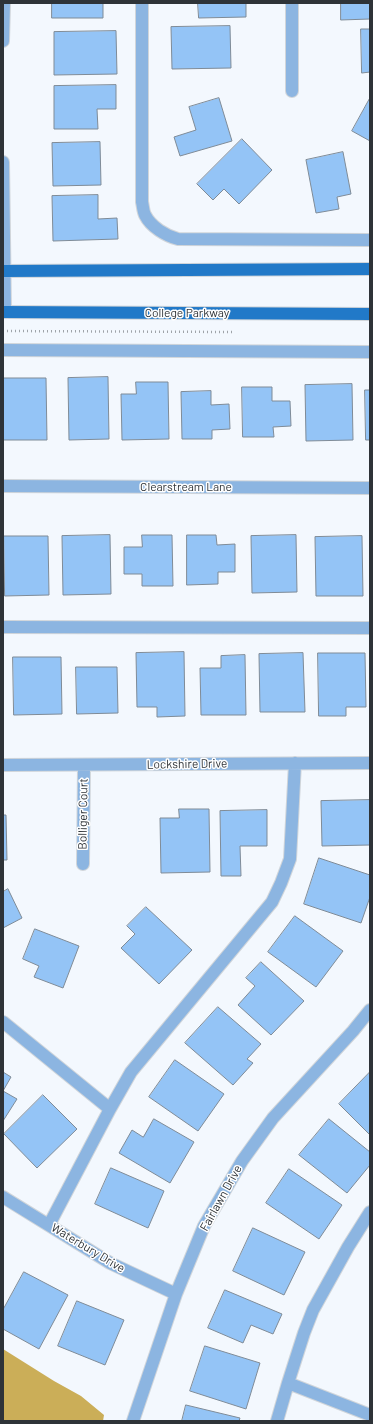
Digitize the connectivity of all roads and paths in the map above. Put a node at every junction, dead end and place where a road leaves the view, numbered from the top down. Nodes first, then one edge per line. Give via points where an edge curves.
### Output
1 (4, 3) edge
2 (142, 3) edge
3 (292, 3) edge
4 (3, 41) edge
5 (292, 91) dead end
6 (3, 162) edge
7 (370, 240) edge
8 (370, 269) edge
9 (4, 271) edge
10 (4, 312) edge
11 (370, 314) edge
12 (3, 331) edge
13 (234, 332) dead end
14 (3, 350) edge
15 (370, 352) edge
16 (3, 486) edge
17 (370, 488) edge
18 (3, 627) edge
19 (370, 628) edge
20 (295, 763) junction
21 (370, 763) edge
22 (3, 765) edge
23 (84, 765) junction
24 (83, 864) dead end
25 (370, 1010) edge
26 (3, 1022) edge
27 (110, 1110) junction
28 (3, 1197) edge
29 (370, 1212) edge
30 (50, 1225) junction
31 (176, 1294) junction
32 (288, 1383) junction
33 (370, 1415) edge
34 (132, 1421) edge
35 (277, 1421) edge

1 - 4 street
2 - 7 street via 142,202 145,215 152,224 170,238 178,239
3 - 5 street
6 - 9 street
8 - 9 main road
9 - 10 street
10 - 11 main road, College Parkway
12 - 13 path
14 - 15 street
16 - 17 street, Clearstream Lane
18 - 19 street
20 - 21 street, Lockshire Drive
20 - 23 street, Lockshire Drive
20 - 27 street via 290,859 272,902 131,1072
22 - 23 street, Lockshire Drive
23 - 24 street, Bolliger Court
25 - 31 street, Fairlawn Drive via 273,1118 242,1161 204,1226
26 - 27 street
27 - 30 street
28 - 30 street, Waterbury Drive
29 - 32 street via 314,1310
30 - 31 street, Waterbury Drive via 110,1263
31 - 34 street, Fairlawn Drive
32 - 33 street
32 - 35 street

